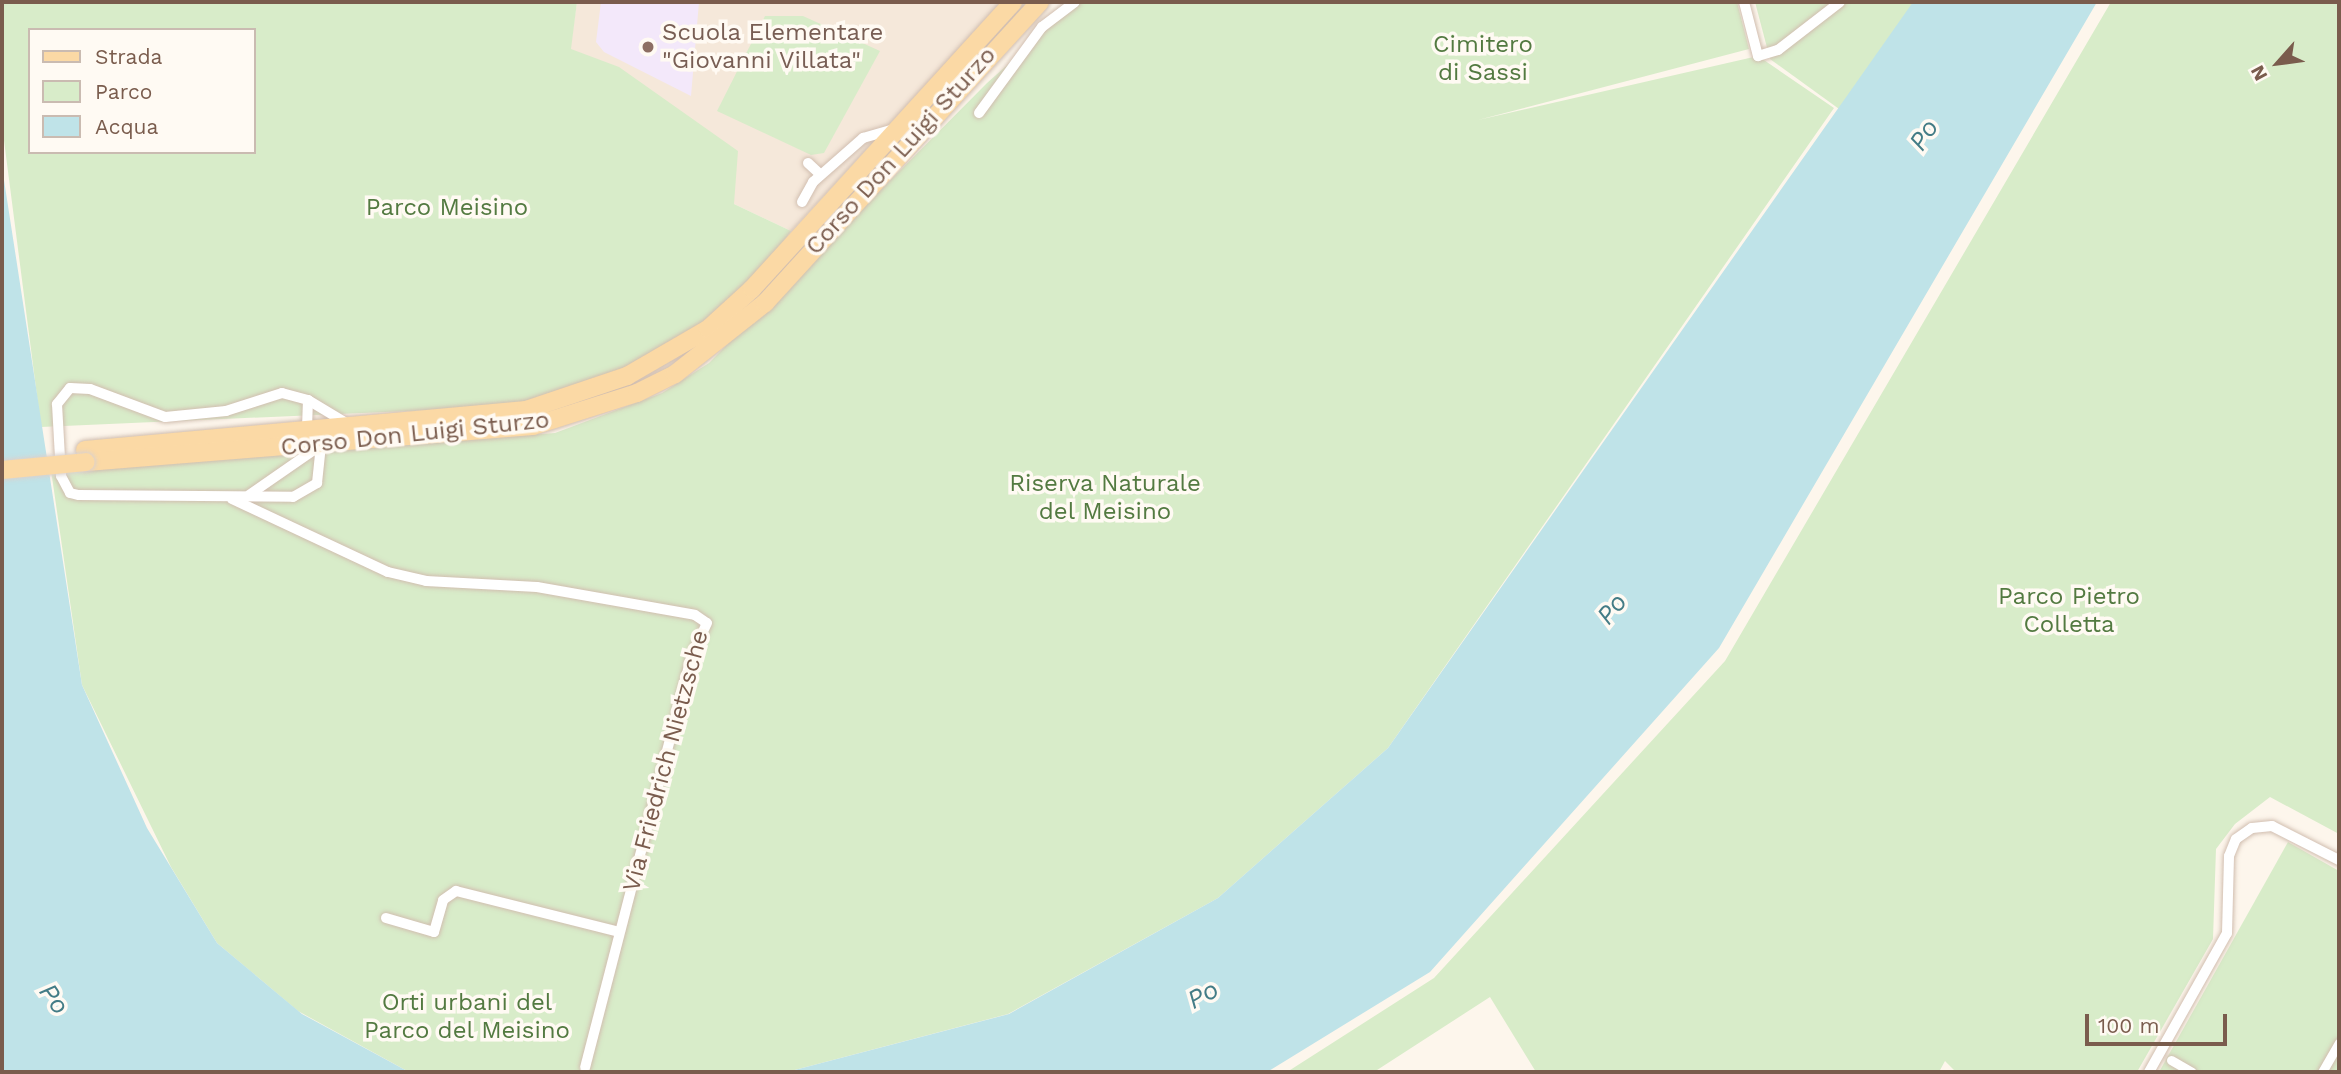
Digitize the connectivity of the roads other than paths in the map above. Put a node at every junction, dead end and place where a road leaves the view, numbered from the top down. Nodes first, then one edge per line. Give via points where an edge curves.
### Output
1 (1013, 2) edge
2 (1040, 2) edge
3 (1075, 2) edge
4 (1744, 2) edge
5 (1840, 2) edge
6 (979, 113) dead end
7 (897, 128) junction
8 (808, 163) dead end
9 (820, 174) junction
10 (802, 202) dead end
11 (308, 400) junction
12 (348, 424) junction
13 (307, 428) junction
14 (320, 444) junction
15 (85, 456) junction
16 (2, 459) edge
17 (2, 470) edge
18 (238, 499) junction
19 (2339, 860) edge
20 (386, 918) dead end
21 (619, 932) junction
22 (2339, 1043) edge
23 (2171, 1060) dead end
24 (585, 1067) dead end
25 (2149, 1072) edge
26 (2192, 1072) edge
27 (2322, 1072) edge

1 - 7 main road, Corso Don Luigi Sturzo
2 - 14 main road, Corso Don Luigi Sturzo via 765,303 675,374 533,426
3 - 6 street via 1042,27
4 - 5 street via 1758,56 1778,50
7 - 9 street via 863,138
7 - 12 main road, Corso Don Luigi Sturzo via 752,289 664,358 577,398 526,410
8 - 9 street
9 - 10 street
11 - 12 street
11 - 13 street
11 - 18 street via 282,394 226,411 165,417 90,389 61,394 61,476 70,493
12 - 13 main road, Corso Don Luigi Sturzo
13 - 15 main road, Corso Don Luigi Sturzo
14 - 15 main road, Corso Don Luigi Sturzo
14 - 18 street
14 - 18 street via 321,475 311,490
15 - 16 main road
15 - 17 main road, bridge
18 - 21 street, Via Friedrich Nietzsche via 388,572 426,581 537,587 704,619 706,633 691,657
19 - 25 street via 2302,839 2262,825 2236,839 2229,856 2227,933
20 - 21 street via 433,932 443,900 456,891
21 - 24 street, Via Friedrich Nietzsche
22 - 27 street
23 - 26 street

